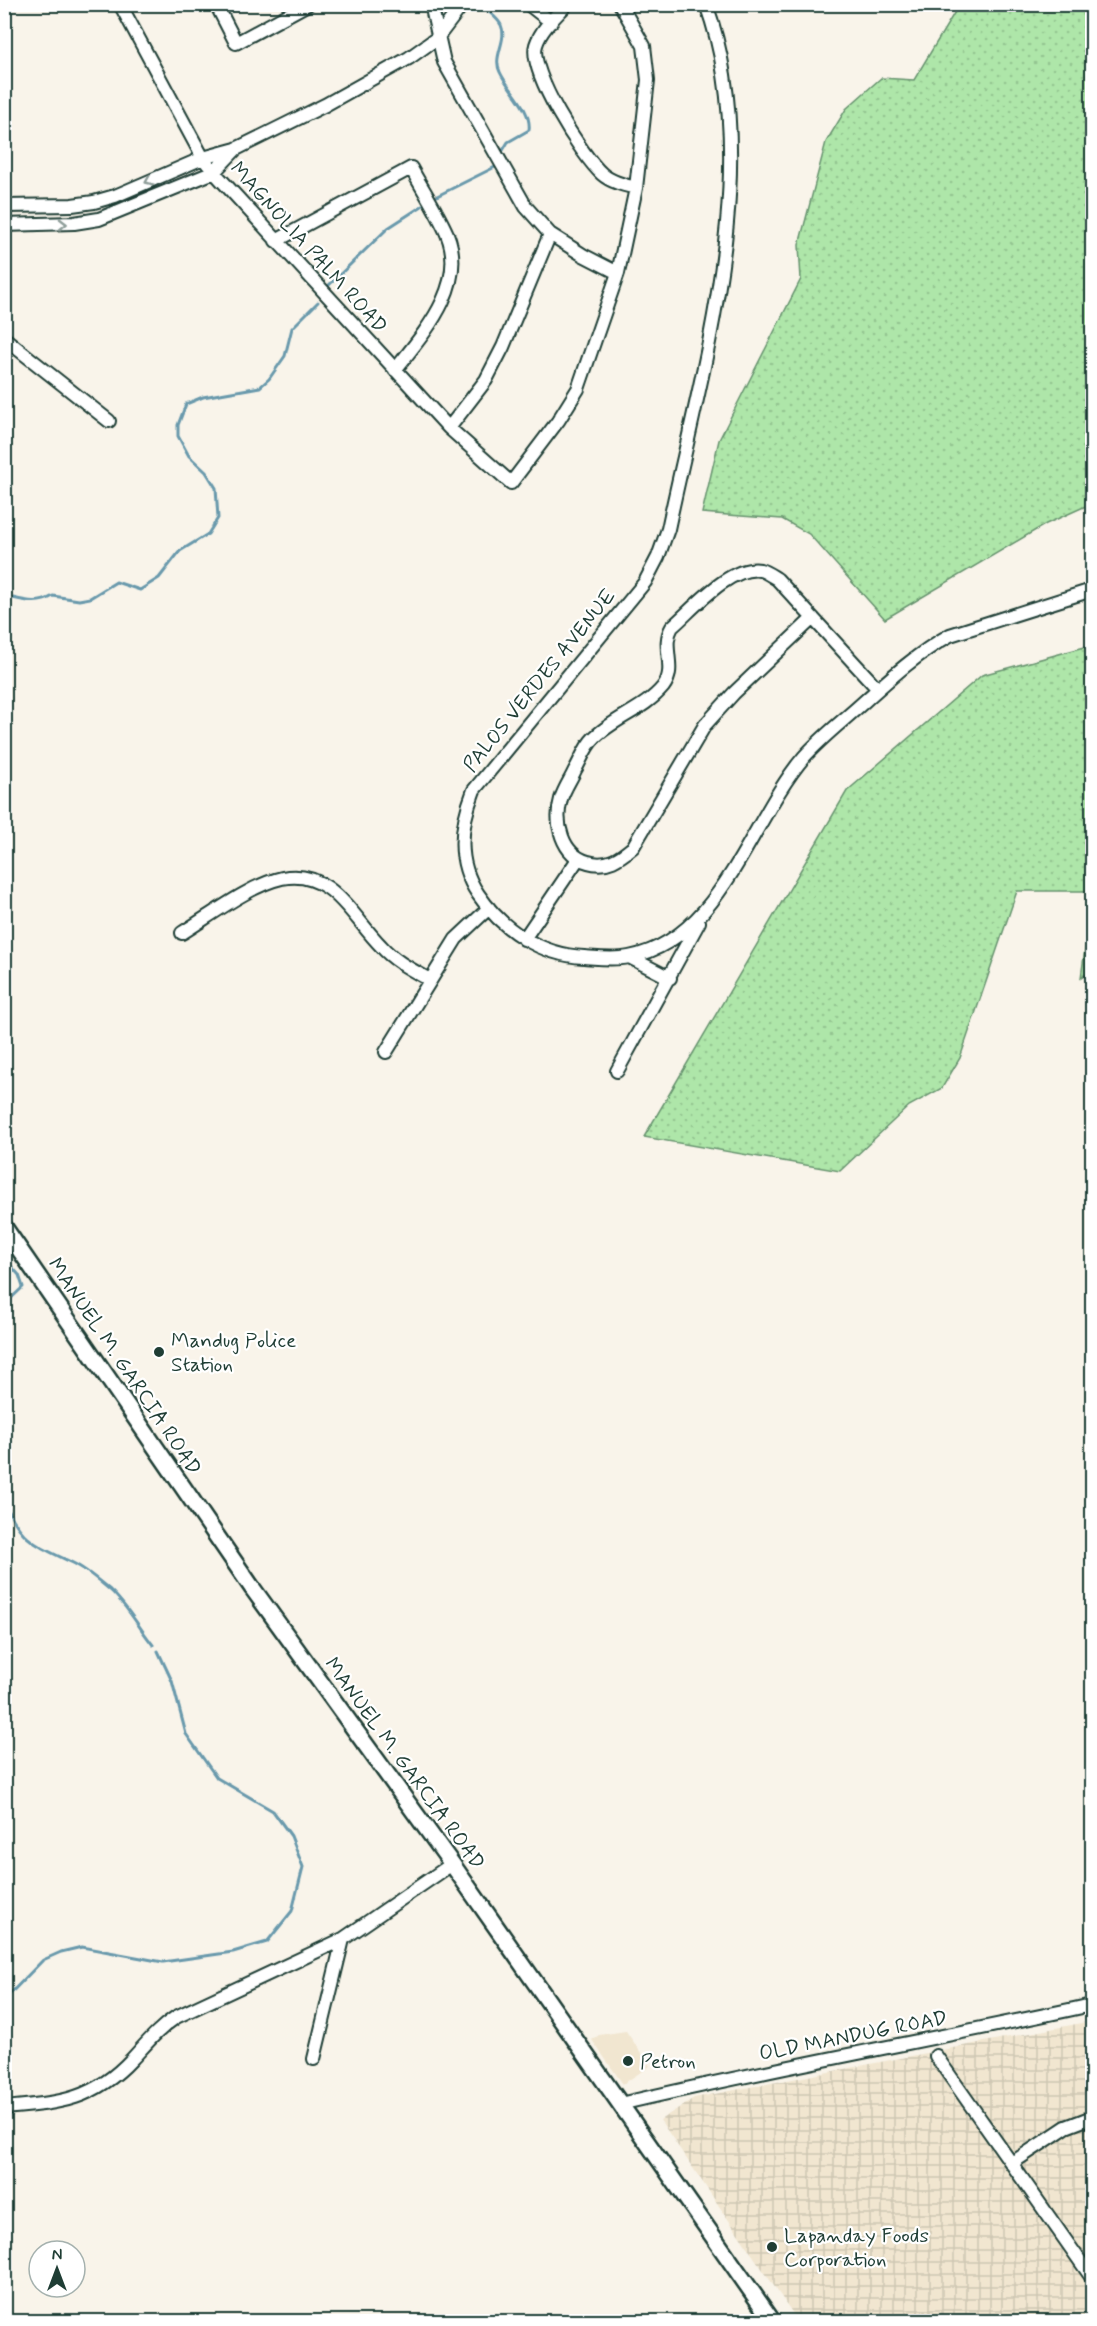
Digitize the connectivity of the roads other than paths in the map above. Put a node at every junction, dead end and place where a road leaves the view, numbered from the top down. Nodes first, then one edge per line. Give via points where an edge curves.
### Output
1 (120, 4) edge
2 (216, 4) edge
3 (308, 4) edge
4 (431, 4) edge
5 (463, 4) edge
6 (528, 4) edge
7 (567, 4) edge
8 (620, 4) edge
9 (706, 4) edge
10 (551, 22) junction
11 (437, 38) junction
12 (236, 149) junction
13 (203, 158) junction
14 (214, 172) junction
15 (636, 188) junction
16 (4, 206) edge
17 (4, 225) edge
18 (550, 234) junction
19 (276, 241) junction
20 (618, 273) junction
21 (4, 338) edge
22 (395, 370) junction
23 (110, 421) dead end
24 (449, 428) junction
25 (1092, 590) edge
26 (813, 618) junction
27 (878, 689) junction
28 (578, 859) junction
29 (489, 908) junction
30 (703, 915) junction
31 (182, 933) dead end
32 (524, 939) junction
33 (629, 957) junction
34 (670, 978) junction
35 (430, 980) junction
36 (386, 1052) dead end
37 (617, 1071) dead end
38 (6, 1231) edge
39 (452, 1864) junction
40 (343, 1939) junction
41 (1092, 2005) edge
42 (936, 2056) dead end
43 (314, 2059) dead end
44 (620, 2104) junction
45 (4, 2108) edge
46 (1092, 2116) edge
47 (1012, 2163) junction
48 (1092, 2278) edge
49 (773, 2322) edge

1 - 13 street, MAGNOLIA PALM ROAD
2 - 3 street via 236,43
4 - 11 street
5 - 11 street
6 - 10 street
7 - 10 street
8 - 15 street via 637,31 647,61
9 - 29 street, PALOS VERDES AVENUE via 720,50 729,106 725,254 668,529 645,582 474,790 461,829 461,845 470,879
10 - 15 street via 536,46 537,69 543,82 594,167 615,182
11 - 12 street via 325,105
11 - 18 street via 444,62 507,177
12 - 13 street
12 - 14 street
13 - 14 street, MAGNOLIA PALM ROAD
13 -> 16 street via 94,202
17 -> 14 street via 74,224 99,219
14 - 19 street, MAGNOLIA PALM ROAD
15 - 20 street
18 - 20 street
18 - 24 street via 486,380
19 - 22 street, MAGNOLIA PALM ROAD
19 - 22 street via 411,168 447,234 452,267 441,307
20 - 24 street, MAGNOLIA PALM ROAD via 578,389 511,483
21 - 23 street
22 - 24 street, MAGNOLIA PALM ROAD
25 - 27 street, PALOS VERDES AVENUE via 950,635 931,645
26 - 27 street
26 - 28 street via 705,725 633,847 606,864
26 - 28 street via 777,579 761,570 739,573 725,581 672,627 667,636 667,681 592,740 561,798 561,834 565,846
27 - 30 street, PALOS VERDES AVENUE via 804,757
28 - 32 street
29 - 32 street, PALOS VERDES AVENUE
29 - 35 street via 456,939
30 - 33 street, PALOS VERDES AVENUE via 664,943
30 - 34 street
31 - 35 street via 256,889 280,878 296,877 330,888 382,948
32 - 33 street, PALOS VERDES AVENUE via 547,951 577,957
33 - 34 street
34 - 37 street
35 - 36 street
38 - 39 main road, MANUEL M. GARCIA ROAD via 253,1589
39 - 40 street
39 - 44 main road, MANUEL M. GARCIA ROAD
40 - 43 street
40 - 45 street via 161,2026 110,2081 89,2094
41 - 44 street, OLD MANDUG ROAD
42 - 47 street
44 - 49 main road, MANUEL M. GARCIA ROAD
46 - 47 street via 1066,2127
47 - 48 street

